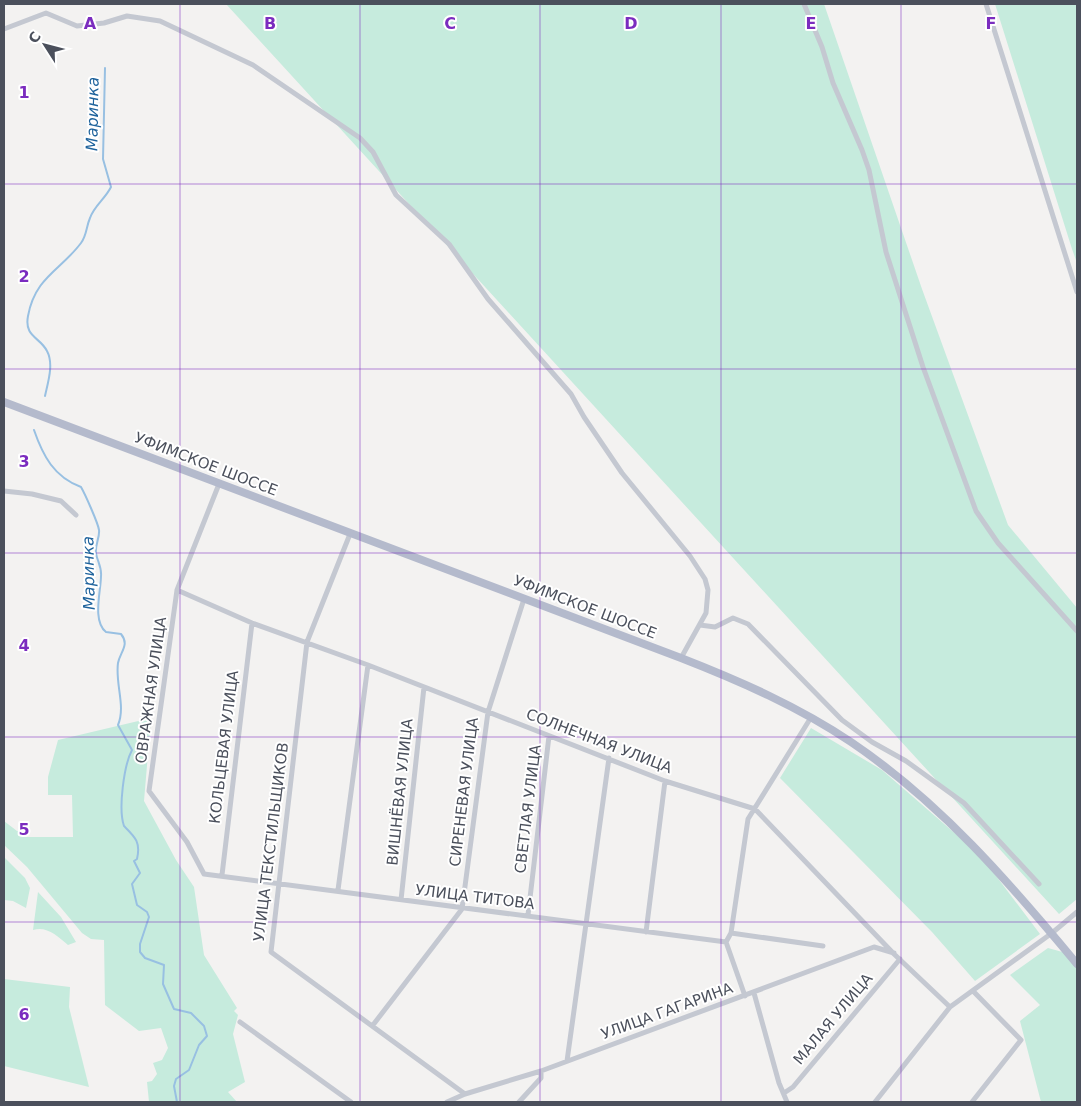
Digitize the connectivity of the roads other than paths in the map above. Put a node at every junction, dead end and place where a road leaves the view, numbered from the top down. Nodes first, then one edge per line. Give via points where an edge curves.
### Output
1 (804, 4) edge
2 (986, 4) edge
3 (4, 29) edge
4 (1077, 292) edge
5 (4, 402) edge
6 (219, 484) junction
7 (4, 491) edge
8 (76, 515) dead end
9 (350, 534) junction
10 (177, 590) junction
11 (524, 598) junction
12 (252, 623) junction
13 (700, 625) junction
14 (1077, 631) edge
15 (307, 642) junction
16 (682, 658) junction
17 (368, 665) junction
18 (424, 687) junction
19 (488, 712) junction
20 (810, 719) junction
21 (549, 736) junction
22 (609, 758) junction
23 (665, 781) junction
24 (755, 809) junction
25 (222, 875) junction
26 (279, 884) junction
27 (1039, 884) dead end
28 (338, 890) junction
29 (401, 900) junction
30 (462, 909) junction
31 (1077, 912) edge
32 (528, 915) junction
33 (585, 925) junction
34 (646, 932) junction
35 (731, 933) junction
36 (1052, 934) junction
37 (726, 942) junction
38 (823, 946) dead end
39 (894, 954) junction
40 (900, 958) junction
41 (1077, 964) edge
42 (973, 991) junction
43 (754, 993) junction
44 (745, 996) junction
45 (950, 1007) junction
46 (240, 1022) dead end
47 (373, 1025) junction
48 (567, 1061) junction
49 (542, 1071) junction
50 (784, 1093) junction
51 (465, 1094) junction
52 (351, 1102) edge
53 (447, 1102) edge
54 (519, 1102) edge
55 (787, 1102) edge
56 (874, 1102) edge
57 (972, 1102) edge

1 - 14 street via 833,84 865,157 886,252 923,367 976,510 998,543
2 - 4 street
3 - 13 street via 46,13 77,26 127,16 160,21 253,65 360,138 373,152 396,195 449,244 488,299 571,394 622,473 690,556 708,590 706,614
5 - 6 main road, УФИМСКОЕ ШОССЕ
6 - 9 main road, УФИМСКОЕ ШОССЕ
6 - 10 street, ОВРАЖНАЯ УЛИЦА
7 - 8 street via 61,501
9 - 11 main road, УФИМСКОЕ ШОССЕ
9 - 15 street, УЛИЦА ТЕКСТИЛЬЩИКОВ
10 - 12 street, СОЛНЕЧНАЯ УЛИЦА
10 - 25 street, ОВРАЖНАЯ УЛИЦА via 149,791 186,842 204,874
11 - 16 main road, УФИМСКОЕ ШОССЕ
11 - 19 street, СИРЕНЕВАЯ УЛИЦА
12 - 15 street, СОЛНЕЧНАЯ УЛИЦА
12 - 25 street, КОЛЬЦЕВАЯ УЛИЦА
13 - 16 street
13 - 27 street via 715,627 733,618 748,624 842,720 964,803
15 - 17 street, СОЛНЕЧНАЯ УЛИЦА
15 - 26 street, УЛИЦА ТЕКСТИЛЬЩИКОВ
16 - 20 main road, УФИМСКОЕ ШОССЕ via 765,694
17 - 18 street, СОЛНЕЧНАЯ УЛИЦА
17 - 28 street
18 - 19 street, СОЛНЕЧНАЯ УЛИЦА
18 - 29 street, ВИШНЁВАЯ УЛИЦА
19 - 21 street, СОЛНЕЧНАЯ УЛИЦА
19 - 30 street, СИРЕНЕВАЯ УЛИЦА
20 - 24 street
20 - 36 main road, УФИМСКОЕ ШОССЕ via 850,742 927,801 992,864
21 - 22 street, СОЛНЕЧНАЯ УЛИЦА
21 - 32 street, СВЕТЛАЯ УЛИЦА
22 - 23 street, СОЛНЕЧНАЯ УЛИЦА
22 - 33 street
23 - 24 street, СОЛНЕЧНАЯ УЛИЦА
23 - 34 street
24 - 35 street via 748,819
24 - 39 street, СОЛНЕЧНАЯ УЛИЦА
25 - 26 street, УЛИЦА ТИТОВА
26 - 28 street, УЛИЦА ТИТОВА
26 - 47 street, УЛИЦА ТЕКСТИЛЬЩИКОВ via 271,952
28 - 29 street, УЛИЦА ТИТОВА
29 - 30 street, УЛИЦА ТИТОВА
30 - 32 street, УЛИЦА ТИТОВА
30 - 47 street, СИРЕНЕВАЯ УЛИЦА
31 - 36 street
32 - 33 street, УЛИЦА ТИТОВА
33 - 34 street, УЛИЦА ТИТОВА
33 - 48 street
34 - 37 street, УЛИЦА ТИТОВА
35 - 37 street
35 - 38 street
36 - 41 main road, УФИМСКОЕ ШОССЕ
36 - 42 street
37 - 44 street
39 - 40 street, СОЛНЕЧНАЯ УЛИЦА
39 - 43 street, УЛИЦА ГАГАРИНА via 874,947
40 - 45 street, СОЛНЕЧНАЯ УЛИЦА
40 - 50 street, МАЛАЯ УЛИЦА via 793,1087
42 - 45 street
42 - 57 street via 1021,1040
43 - 44 street, УЛИЦА ГАГАРИНА
43 - 50 street
44 - 48 street, УЛИЦА ГАГАРИНА
45 - 56 street
46 - 52 street
47 - 51 street, УЛИЦА ТЕКСТИЛЬЩИКОВ
48 - 49 street, УЛИЦА ГАГАРИНА
49 - 51 street, УЛИЦА ГАГАРИНА
49 - 54 street via 541,1078
50 - 55 street
51 - 53 street, УЛИЦА ГАГАРИНА

